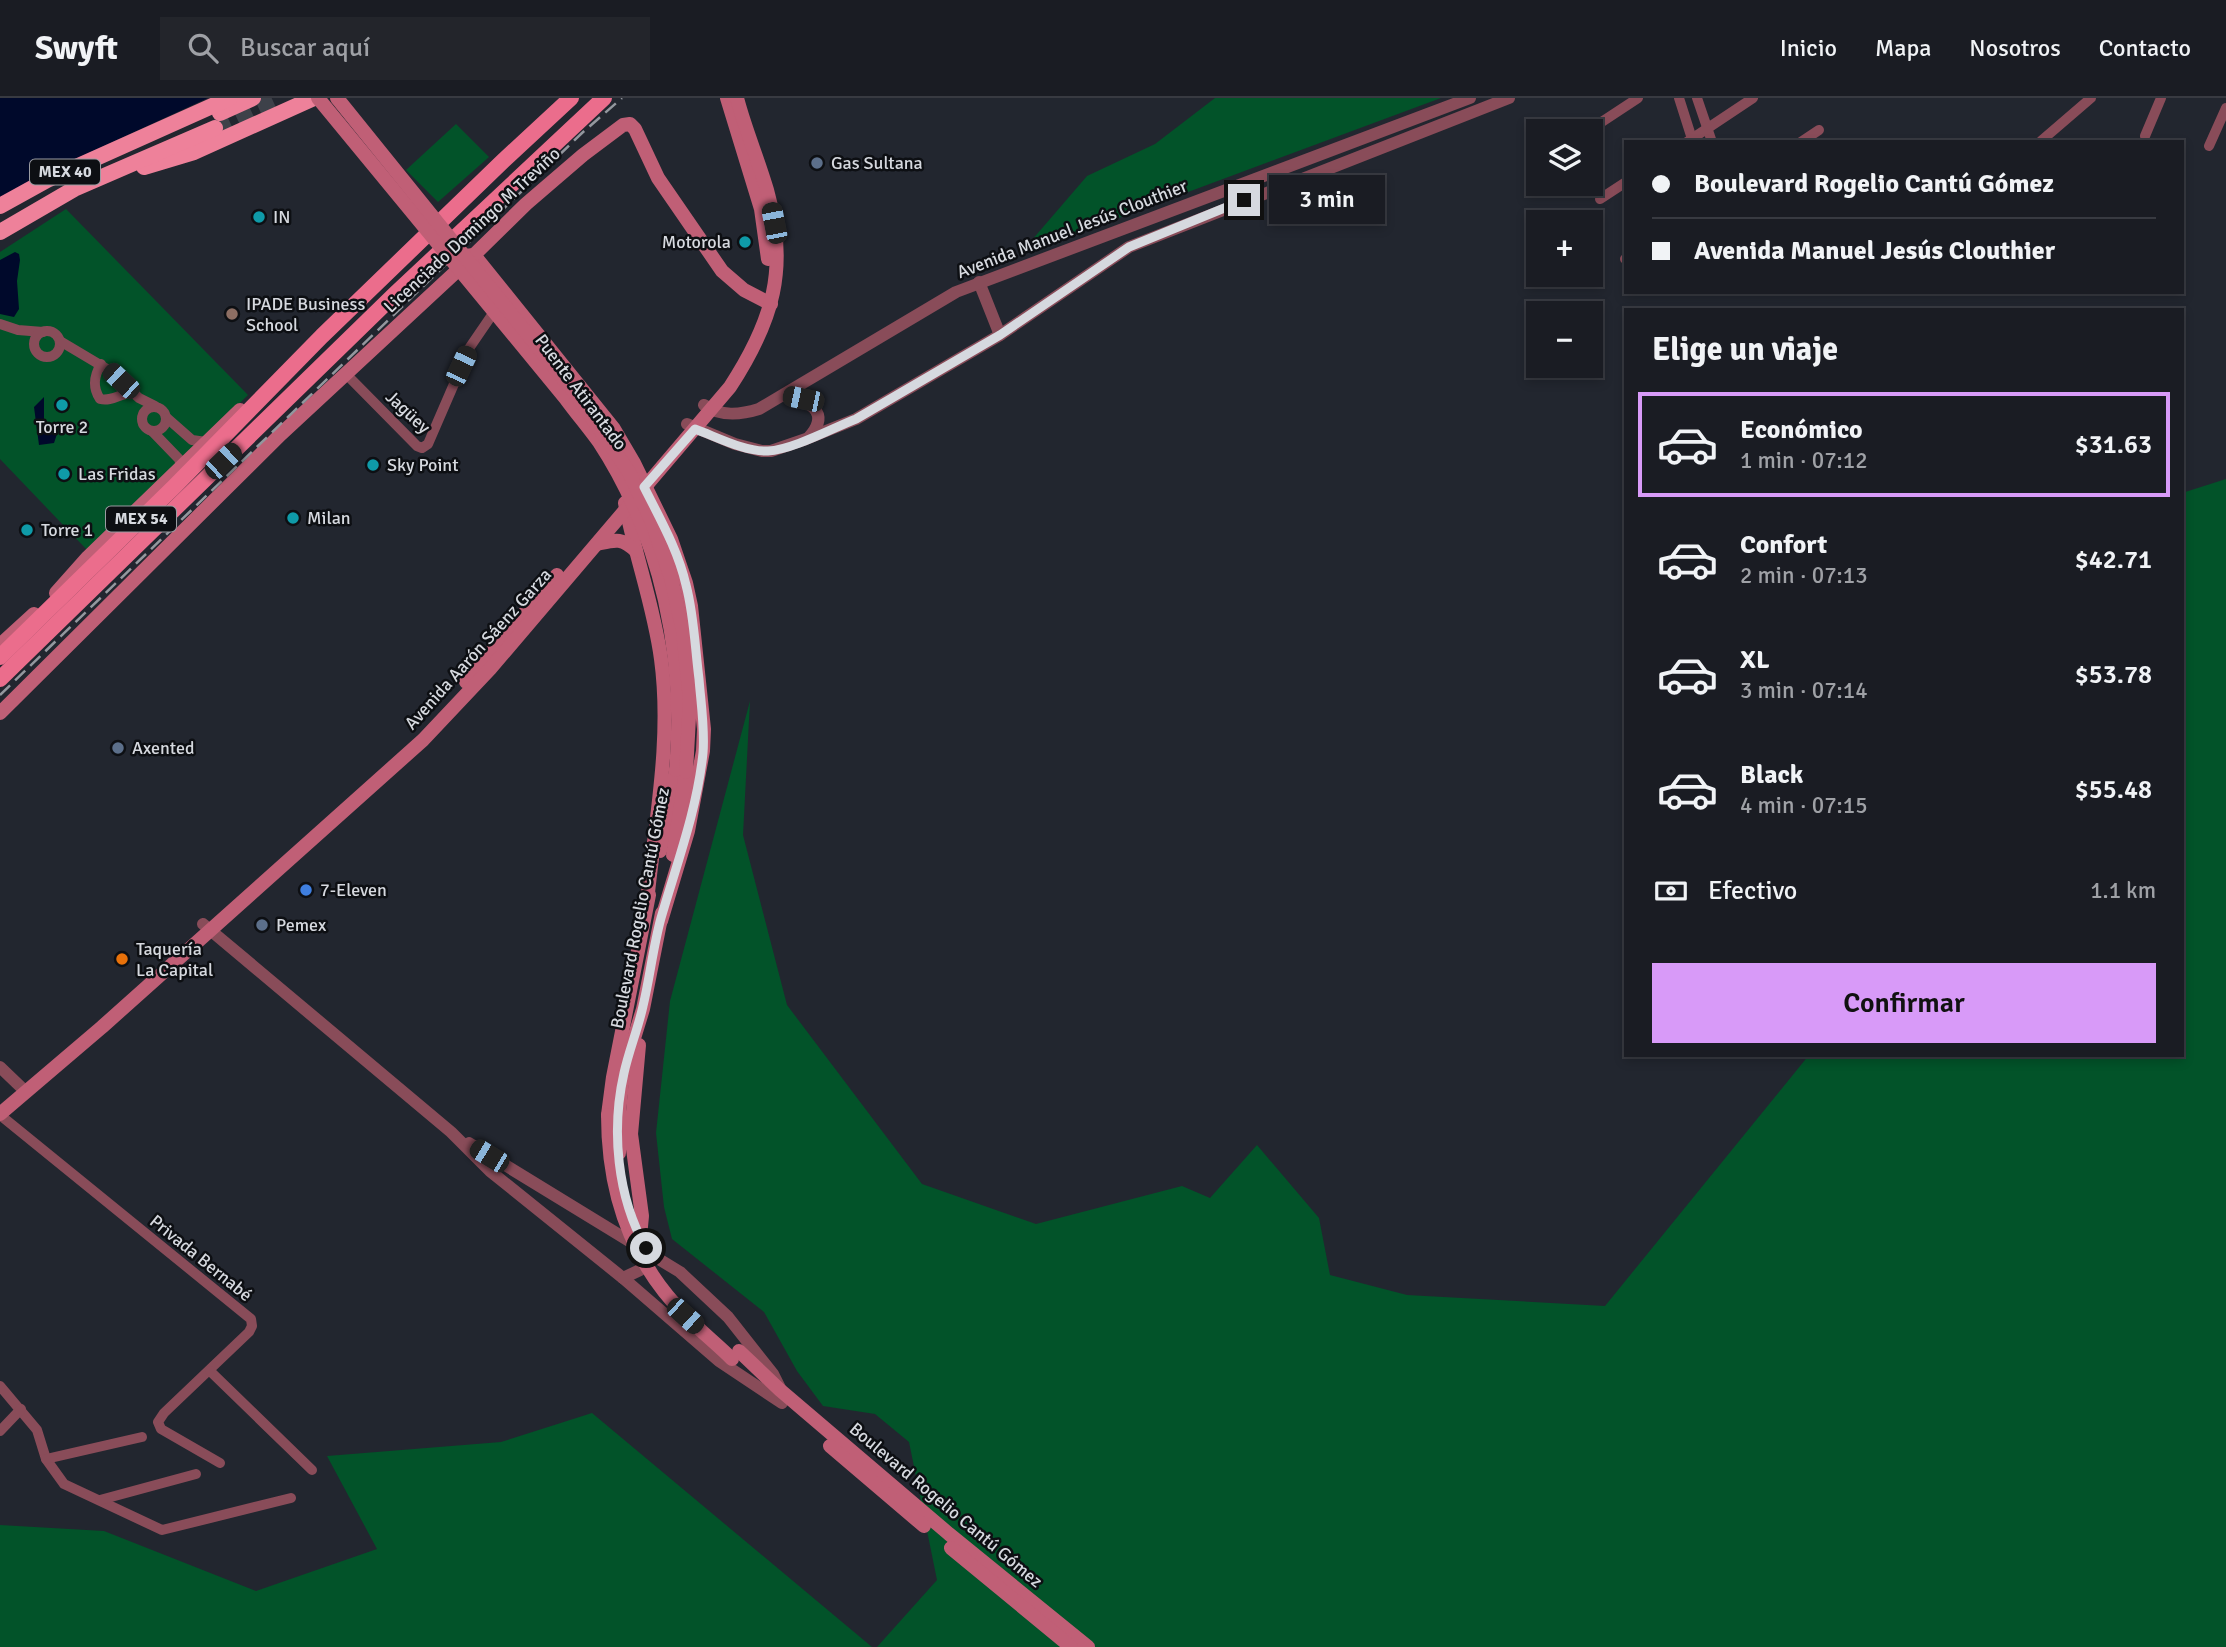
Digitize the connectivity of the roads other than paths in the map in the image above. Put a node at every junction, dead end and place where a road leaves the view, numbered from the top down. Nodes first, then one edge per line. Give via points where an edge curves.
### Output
1 (230, 98) edge
2 (253, 98) edge
3 (329, 98) edge
4 (337, 98) edge
5 (353, 98) edge
6 (590, 98) edge
7 (604, 98) edge
8 (727, 98) edge
9 (737, 98) edge
10 (1470, 98) edge
11 (1509, 98) edge
12 (1638, 98) edge
13 (1679, 98) edge
14 (1697, 98) edge
15 (1753, 98) edge
16 (2091, 98) edge
17 (2161, 98) edge
18 (310, 99) edge
19 (568, 100) edge
20 (2226, 108) edge
21 (1603, 121) edge
22 (349, 122) junction
23 (215, 128) tunnel mouth
24 (1707, 128) junction
25 (1819, 130) dead end
26 (567, 131) junction
27 (2145, 136) dead end
28 (1691, 140) edge
29 (1692, 140) edge
30 (1711, 140) edge
31 (1804, 140) edge
32 (2042, 140) edge
33 (131, 142) junction
34 (2209, 146) dead end
35 (107, 174) junction
36 (1624, 183) edge
37 (1600, 199) dead end
38 (0, 206) edge
39 (435, 228) junction
40 (0, 232) edge
41 (448, 243) junction
42 (465, 259) junction
43 (979, 282) junction
44 (767, 303) junction
45 (498, 306) junction
46 (0, 324) edge
47 (18, 330) junction
48 (43, 332) junction
49 (1000, 335) junction
50 (34, 348) junction
51 (60, 348) junction
52 (83, 355) junction
53 (101, 364) junction
54 (346, 374) junction
55 (280, 379) junction
56 (785, 395) junction
57 (136, 396) junction
58 (155, 407) junction
59 (708, 408) junction
60 (142, 416) junction
61 (167, 418) junction
62 (263, 423) junction
63 (691, 426) junction
64 (152, 431) junction
65 (806, 439) junction
66 (206, 442) junction
67 (634, 463) junction
68 (181, 466) junction
69 (651, 466) junction
70 (642, 483) junction
71 (625, 504) junction
72 (597, 544) junction
73 (636, 551) junction
74 (691, 606) junction
75 (654, 616) junction
76 (0, 645) edge
77 (0, 657) edge
78 (0, 679) edge
79 (0, 713) edge
80 (681, 771) junction
81 (647, 902) junction
82 (661, 921) junction
83 (207, 927) junction
84 (643, 1009) junction
85 (0, 1067) edge
86 (22, 1088) junction
87 (0, 1103) edge
88 (0, 1114) edge
89 (614, 1114) junction
90 (451, 1132) junction
91 (582, 1211) junction
92 (571, 1236) junction
93 (642, 1249) junction
94 (623, 1278) junction
95 (210, 1371) junction
96 (0, 1386) edge
97 (781, 1397) junction
98 (21, 1409) junction
99 (0, 1432) edge
100 (142, 1437) dead end
101 (46, 1459) junction
102 (220, 1463) dead end
103 (312, 1470) dead end
104 (196, 1474) dead end
105 (291, 1498) dead end
106 (100, 1500) junction
107 (1071, 1647) edge
108 (1088, 1647) edge

1 - 33 highway, MEX 40
2 - 33 highway via 168,135
3 - 22 main road
4 - 80 main road, Puente Atirantado, bridge via 575,393 629,472 671,578 682,631 690,700
5 - 22 main road
6 - 26 main road
7 - 26 main road, MEX 54
8 - 44 main road, Avenida Aarón Sáenz Garza via 765,228
9 - 44 main road, Avenida Aarón Sáenz Garza via 774,223 776,272
10 - 43 street, Avenida Manuel Jesús Clouthier
11 - 49 street, Avenida Manuel Jesús Clouthier via 1129,247
12 - 21 street
13 - 28 street
14 - 24 street
15 - 24 street
16 - 32 street
17 - 27 street
18 - 35 highway via 174,160
18 - 80 main road, Puente Atirantado, bridge via 566,400 619,477 649,548 673,635
19 - 39 main road, MEX 54
20 - 34 street
22 - 39 main road
23 - 35 highway, MEX 40
24 - 29 street
24 - 30 street
25 - 31 street
26 - 41 main road, MEX 54
33 - 38 highway, MEX 40
35 - 40 highway, MEX 40
36 - 37 street
39 - 41 main road
39 - 55 main road, MEX 54
41 - 42 main road
41 - 62 main road, MEX 54
42 - 44 main road, Licenciado Domingo M Treviño via 555,178 627,124 722,271
42 - 45 main road
42 - 54 main road, Licenciado Domingo M Treviño
42 - 67 main road via 592,401
43 - 49 street
43 - 56 street, Avenida Manuel Jesús Clouthier via 900,323
44 - 59 main road, Avenida Aarón Sáenz Garza
45 - 54 street, Jagüey via 470,348 425,447 417,446
45 - 71 main road via 602,439
46 - 47 street
47 - 48 street
47 - 50 street
48 - 50 street
48 - 51 street via 53,332
49 - 65 street, Avenida Manuel Jesús Clouthier via 856,419
50 - 51 street via 44,358
51 - 52 street
51 - 52 street
52 - 53 street
53 - 57 street
53 - 57 street via 94,382 100,399
54 - 79 main road, Licenciado Domingo M Treviño
55 - 62 main road via 284,389 264,410
55 - 66 main road
55 - 77 main road, MEX 54
56 - 59 street, Avenida Manuel Jesús Clouthier via 743,414
56 - 65 street via 810,402 817,412 817,426
57 - 58 street
57 - 60 street
58 - 60 street
58 - 61 street
59 - 63 main road, Avenida Aarón Sáenz Garza
60 - 64 street via 145,427
61 - 64 street via 162,428
61 - 66 street via 192,440
62 - 78 main road, MEX 54
63 - 65 street, Avenida Manuel Jesús Clouthier via 762,451
63 - 69 main road, Avenida Aarón Sáenz Garza
63 - 70 main road, Avenida Aarón Sáenz Garza
64 - 68 street
66 - 68 main road
67 - 69 main road
67 - 70 main road
68 - 76 main road
69 - 70 main road, Avenida Aarón Sáenz Garza
70 - 71 main road, Avenida Aarón Sáenz Garza
70 - 74 main road via 671,539
71 - 72 main road, Avenida Aarón Sáenz Garza
71 - 73 main road
71 - 83 main road, Avenida Aarón Sáenz Garza via 431,721
72 - 73 main road via 620,540
72 - 83 main road, Avenida Aarón Sáenz Garza via 423,740
73 - 75 main road
74 - 75 main road via 670,620
74 - 82 main road via 703,751 688,831
75 - 81 main road via 665,717
80 - 81 main road, Boulevard Rogelio Cantú Gómez
80 - 82 main road, Boulevard Rogelio Cantú Gómez
81 - 89 main road, Boulevard Rogelio Cantú Gómez via 613,1077
82 - 84 main road, Boulevard Rogelio Cantú Gómez
83 - 86 main road, Avenida Aarón Sáenz Garza via 102,1027
83 - 90 street, Boulevard Rogelio Cantú Gómez
84 - 89 main road, Boulevard Rogelio Cantú Gómez
84 - 93 main road via 631,1134
85 - 86 street
86 - 87 main road, Avenida Aarón Sáenz Garza
86 - 88 main road, Avenida Aarón Sáenz Garza
88 - 95 street, Privada Bernabé via 251,1319 249,1332
89 - 97 main road, Boulevard Rogelio Cantú Gómez, bridge via 608,1139 614,1186 638,1252 673,1303
90 - 91 street, Boulevard Rogelio Cantú Gómez
90 - 92 street, Boulevard Rogelio Cantú Gómez via 490,1171
91 - 92 street via 568,1219
91 - 93 street, Boulevard Rogelio Cantú Gómez
92 - 94 street, Boulevard Rogelio Cantú Gómez
93 - 94 street via 643,1266
93 - 97 street, Boulevard Rogelio Cantú Gómez via 680,1272 724,1311 774,1374
94 - 97 street, Boulevard Rogelio Cantú Gómez via 719,1361
95 - 102 street via 158,1424
95 - 103 street
96 - 98 street
97 - 107 main road, Boulevard Rogelio Cantú Gómez via 869,1479
97 - 108 main road, Boulevard Rogelio Cantú Gómez
98 - 99 street
98 - 101 street via 37,1430
100 - 101 street
101 - 106 street via 64,1484
104 - 106 street
105 - 106 street via 162,1530

